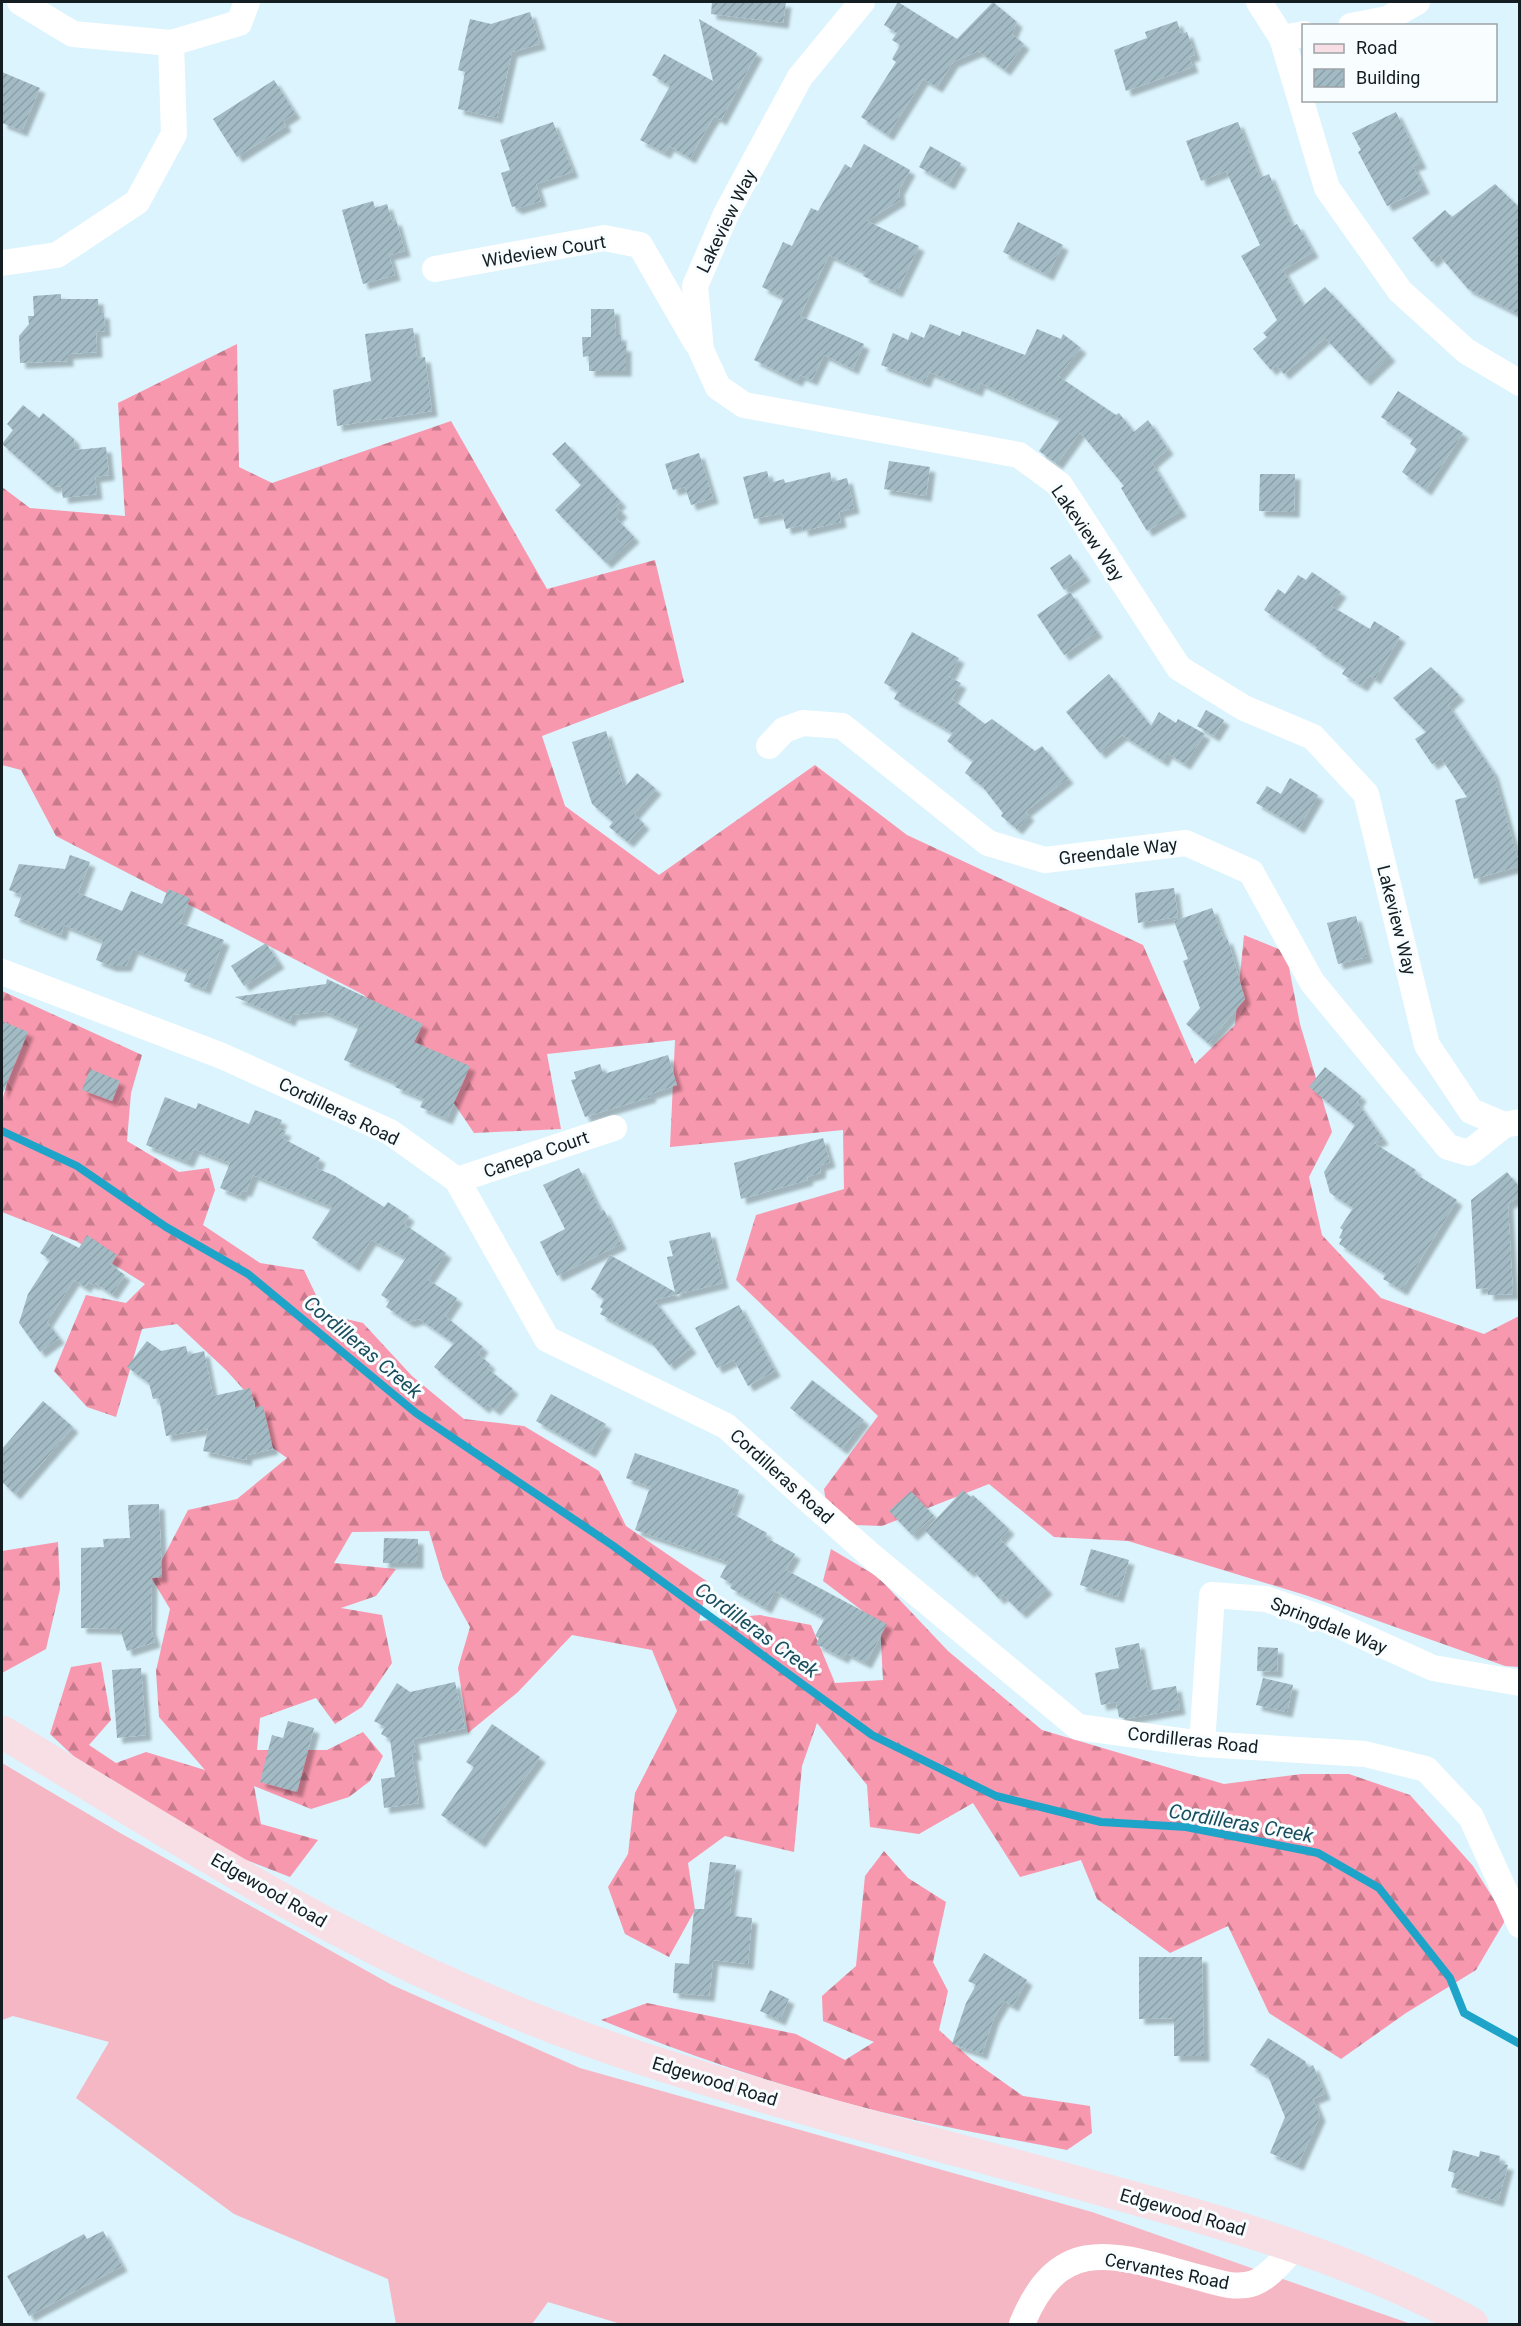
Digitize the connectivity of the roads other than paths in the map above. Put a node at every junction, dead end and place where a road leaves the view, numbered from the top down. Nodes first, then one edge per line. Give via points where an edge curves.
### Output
1 (20, 2) edge
2 (247, 2) edge
3 (862, 2) edge
4 (1259, 2) edge
5 (1417, 2) edge
6 (1361, 24) edge
7 (1293, 36) edge
8 (171, 42) junction
9 (1302, 76) edge
10 (1308, 102) edge
11 (2, 262) edge
12 (435, 269) dead end
13 (701, 350) junction
14 (1520, 382) edge
15 (769, 746) dead end
16 (2, 972) edge
17 (1512, 1124) edge
18 (614, 1128) dead end
19 (457, 1180) junction
20 (1520, 1683) edge
21 (2, 1732) edge
22 (1202, 1744) junction
23 (1518, 1916) edge
24 (1295, 2247) junction
25 (1022, 2325) edge
26 (1472, 2325) edge

1 - 8 street via 74,34
2 - 8 street via 239,23
3 - 13 street, Lakeview Way via 800,77 726,214 695,286
4 - 7 street
5 - 6 street via 1387,19
7 - 9 street
8 - 11 street via 174,134 137,202 57,255
10 - 14 street via 1327,188 1400,291 1466,351
12 - 13 street, Wideview Court via 604,238 640,245
13 - 17 street, Lakeview Way via 718,387 744,405 1019,455 1060,485 1179,668 1244,708 1313,737 1366,794 1427,1045 1471,1111
15 - 17 street, Greendale Way via 784,730 804,723 842,726 988,843 1045,860 1186,843 1251,872 1311,982 1448,1146 1469,1153
16 - 19 street, Cordilleras Road via 222,1056 390,1132
18 - 19 street, Canepa Court
19 - 22 street, Cordilleras Road via 547,1339 726,1426 868,1552 1078,1727
20 - 22 street, Springdale Way via 1433,1668 1327,1620 1266,1599 1212,1595
21 - 24 main road, Edgewood Road via 323,1922 395,1959 523,2015 665,2067 1156,2204
22 - 23 street, Cordilleras Road via 1365,1754 1426,1769 1471,1817
24 - 25 street, Cervantes Road via 1255,2283 1229,2286 1102,2255 1074,2260 1051,2275
24 - 26 main road, Edgewood Road via 1414,2295

